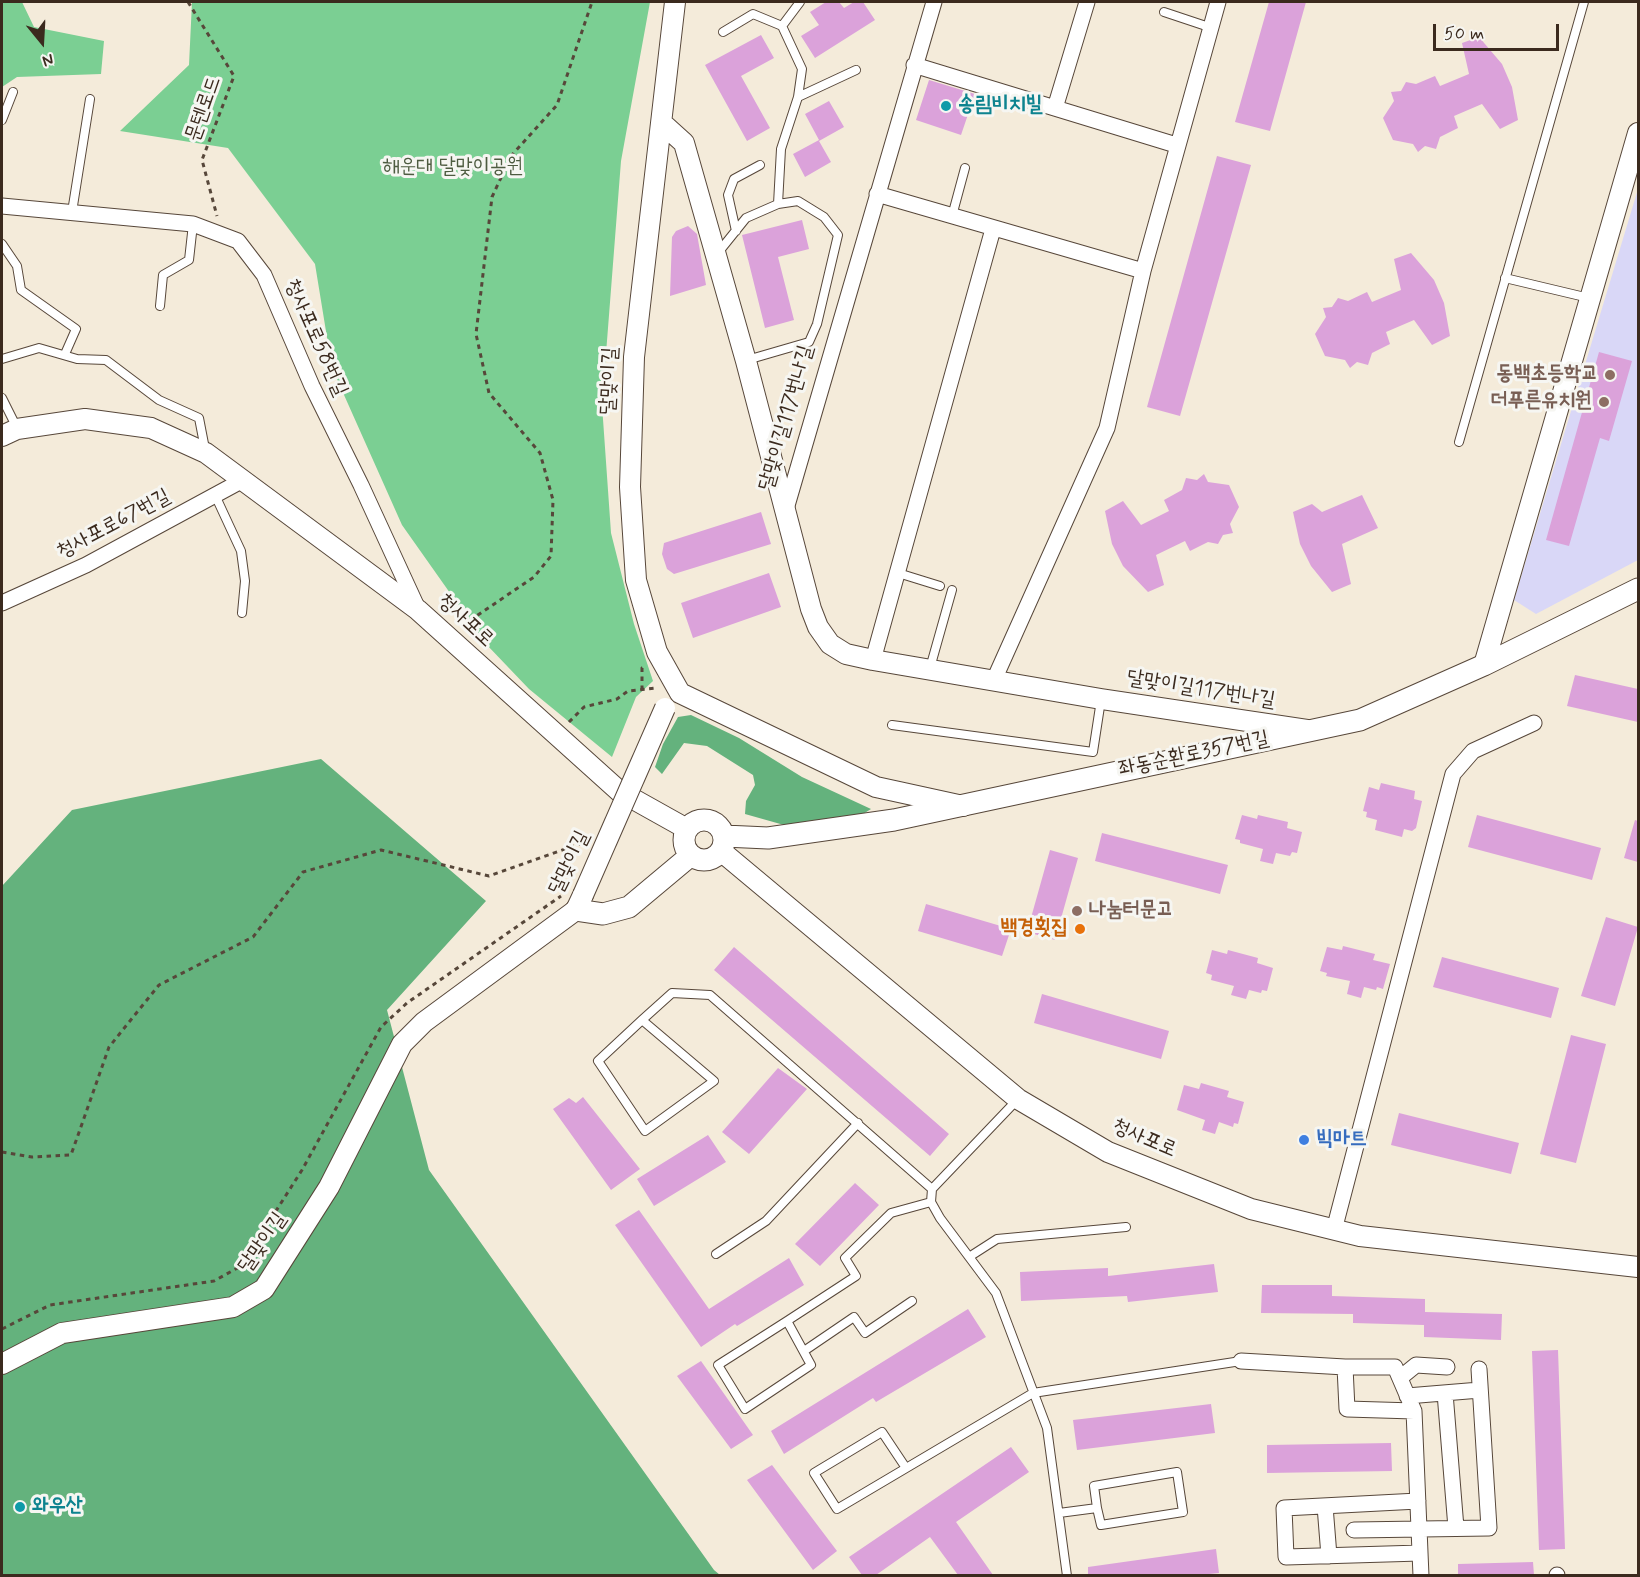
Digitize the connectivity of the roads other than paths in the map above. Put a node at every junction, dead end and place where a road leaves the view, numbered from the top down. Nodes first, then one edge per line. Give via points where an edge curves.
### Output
1 (675, 2) edge
2 (798, 2) edge
3 (934, 2) edge
4 (1087, 2) edge
5 (1218, 2) edge
6 (1584, 2) edge
7 (1164, 12) dead end
8 (783, 26) junction
9 (1209, 27) junction
10 (723, 32) dead end
11 (914, 65) junction
12 (856, 70) dead end
13 (13, 92) dead end
14 (798, 97) junction
15 (90, 99) dead end
16 (1055, 108) junction
17 (2, 120) edge
18 (663, 123) junction
19 (1638, 133) edge
20 (1176, 145) junction
21 (760, 165) dead end
22 (965, 168) dead end
23 (877, 194) junction
24 (778, 204) junction
25 (2, 206) edge
26 (72, 212) junction
27 (952, 216) junction
28 (193, 224) junction
29 (993, 229) junction
30 (736, 231) junction
31 (2, 244) edge
32 (717, 254) junction
33 (1143, 271) junction
34 (1505, 278) junction
35 (1589, 298) junction
36 (160, 306) dead end
37 (65, 354) junction
38 (2, 359) edge
39 (746, 361) junction
40 (2, 398) edge
41 (9, 432) edge
42 (1459, 442) dead end
43 (206, 453) junction
44 (243, 480) junction
45 (214, 495) junction
46 (786, 509) junction
47 (898, 573) junction
48 (940, 586) dead end
49 (1638, 589) edge
50 (952, 590) dead end
51 (2, 603) edge
52 (418, 610) junction
53 (242, 613) dead end
54 (873, 660) junction
55 (1484, 665) junction
56 (929, 669) junction
57 (994, 680) junction
58 (680, 693) junction
59 (1101, 699) junction
60 (1534, 723) dead end
61 (892, 725) dead end
62 (1310, 730) junction
63 (964, 806) junction
64 (687, 830) junction
65 (723, 844) junction
66 (690, 856) junction
67 (575, 897) junction
68 (642, 1020) junction
69 (1018, 1099) junction
70 (858, 1123) junction
71 (932, 1189) junction
72 (931, 1202) junction
73 (1126, 1227) dead end
74 (1334, 1230) junction
75 (716, 1254) dead end
76 (969, 1257) junction
77 (1638, 1267) edge
78 (912, 1301) dead end
79 (787, 1321) junction
80 (804, 1351) junction
81 (1241, 1361) joint
82 (2, 1364) edge
83 (1345, 1367) junction
84 (1447, 1367) dead end
85 (1479, 1369) dead end
86 (1400, 1378) junction
87 (1480, 1390) junction
88 (1033, 1393) junction
89 (1446, 1393) junction
90 (1407, 1396) junction
91 (1414, 1411) junction
92 (906, 1468) junction
93 (1418, 1502) junction
94 (1325, 1506) junction
95 (1097, 1508) junction
96 (1059, 1513) junction
97 (1419, 1527) junction
98 (1456, 1528) junction
99 (1354, 1530) dead end
100 (1420, 1553) junction
101 (1329, 1556) junction
102 (1067, 1575) edge
103 (1421, 1575) edge

1 - 18 street, 달맞이길
2 - 8 lane
3 - 11 street, 달맞이길117번나길
4 - 16 street
5 - 9 street
6 - 34 lane
7 - 9 lane
8 - 10 lane via 753,14
8 - 14 lane via 801,69
9 - 20 street
11 - 16 street
11 - 23 street, 달맞이길117번나길
12 - 14 lane
13 - 17 lane
14 - 24 lane via 781,148
15 - 26 lane
16 - 20 street
18 - 32 street via 684,143
18 - 58 street, 달맞이길 via 634,357 630,487 636,580 657,652
19 - 35 street
20 - 33 street
21 - 30 lane via 734,179 728,195
22 - 27 lane
23 - 27 street
23 - 46 street, 달맞이길117번나길
24 - 30 lane via 746,218
24 - 39 lane via 798,201 824,217 838,235 818,324 809,342
25 - 26 street, 청사포로58번길
26 - 28 street, 청사포로58번길
27 - 29 street
28 - 36 lane via 189,260 163,275
28 - 52 street, 청사포로58번길 via 238,241 264,275
29 - 33 street
29 - 47 street
30 - 32 lane
31 - 37 lane via 17,266 21,290 76,329
32 - 39 street
33 - 57 street via 1107,428
34 - 35 lane
34 - 42 lane
35 - 55 street
37 - 38 lane via 39,348
37 - 43 lane via 76,359 106,360 159,400 199,418
39 - 46 street
40 - 41 lane, 청사포로
41 - 43 street, 청사포로 via 85,419 151,428
43 - 44 street, 청사포로
44 - 45 street, 청사포로67번길
44 - 52 street, 청사포로
45 - 51 street, 청사포로67번길 via 86,565
45 - 53 lane via 241,551 245,581
46 - 54 street, 달맞이길117번나길 via 818,627 830,644 846,654
47 - 48 lane
47 - 54 street
49 - 55 main road, 좌동순환로357번길
50 - 56 lane
52 - 64 street, 청사포로 via 619,791
54 - 56 street, 달맞이길117번나길
55 - 62 main road, 좌동순환로357번길 via 1360,720
56 - 57 street, 달맞이길117번나길
57 - 59 street, 달맞이길117번나길
58 - 63 street via 876,787
58 - 67 street, 달맞이길, bridge via 665,708
59 - 61 lane via 1093,752
59 - 62 street, 달맞이길117번나길
60 - 74 street via 1473,750 1453,774
62 - 63 main road, 좌동순환로357번길
63 - 65 main road, 좌동순환로357번길
64 - 65 main road via 701,821 712,822 720,828
64 - 66 main road via 684,838
65 - 66 main road via 707,858
65 - 69 street, 청사포로
66 - 67 main road via 629,907 603,914
67 - 82 street, 달맞이길 via 402,1044 329,1187 264,1289 233,1307 62,1333
68 - 68 lane via 598,1060 645,1131 714,1081
68 - 70 lane via 672,993 710,995
69 - 71 lane
69 - 74 street, 청사포로 via 1108,1152 1251,1209
70 - 71 lane
70 - 75 lane via 766,1221
71 - 72 lane
72 - 76 lane
72 - 79 lane via 891,1213 845,1258 856,1276
73 - 76 lane via 996,1239
74 - 77 street, 청사포로
76 - 88 lane via 996,1293
78 - 80 lane via 865,1333 854,1317
79 - 80 lane
79 - 80 lane via 718,1365 746,1409 811,1365
81 - 83 street
81 - 88 lane
83 - 86 street via 1395,1366
83 - 91 street via 1347,1409
84 - 86 street via 1416,1365
85 - 87 street
86 - 90 street
87 - 89 street
87 - 98 street via 1489,1528
88 - 92 lane
88 - 96 lane via 1047,1428
89 - 90 street
89 - 98 street
90 - 91 street
91 - 93 street
92 - 92 lane via 837,1509 814,1473 882,1432
93 - 94 street
93 - 97 street
94 - 101 street
94 - 101 street via 1284,1508 1286,1557
95 - 95 lane via 1101,1525 1183,1512 1177,1472 1094,1486
95 - 96 lane
96 - 102 lane
97 - 98 street
97 - 99 street
97 - 100 street
100 - 101 street
100 - 103 street

